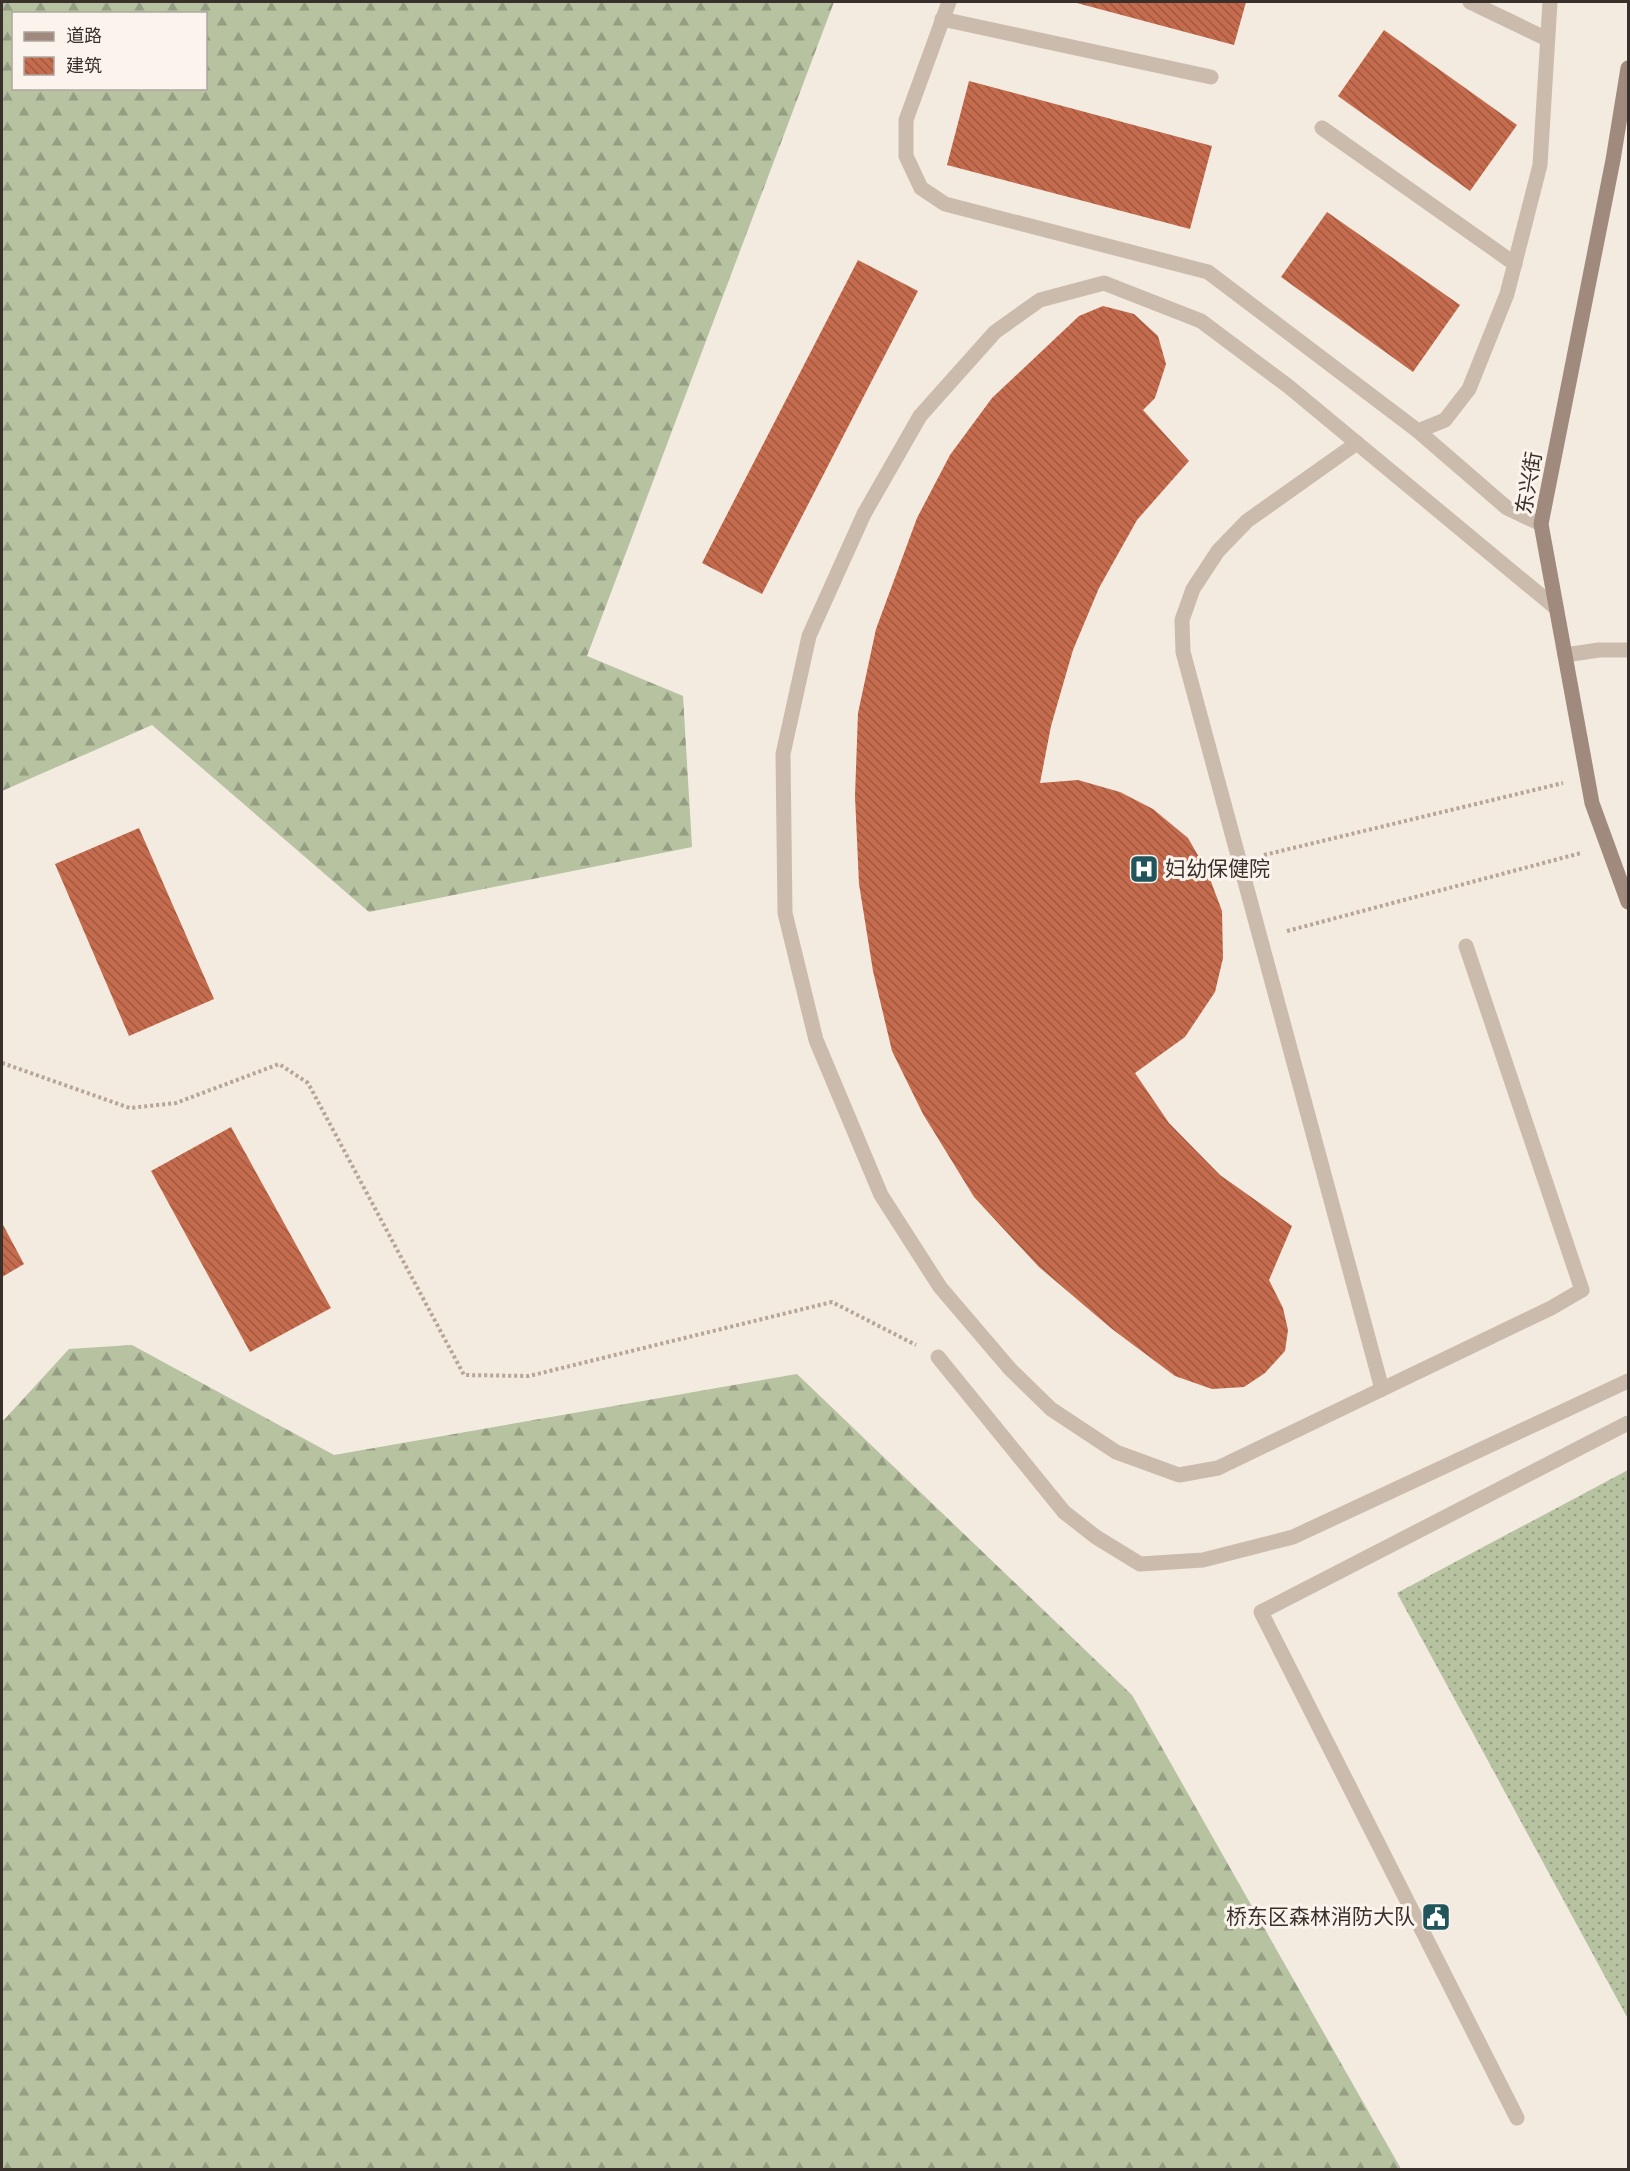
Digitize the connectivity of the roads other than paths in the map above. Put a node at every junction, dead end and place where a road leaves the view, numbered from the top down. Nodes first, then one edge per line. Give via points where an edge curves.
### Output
1 (948, 2) edge
2 (1470, 2) edge
3 (1550, 2) edge
4 (942, 19) junction
5 (1547, 39) junction
6 (1629, 68) edge
7 (1211, 77) dead end
8 (1322, 128) dead end
9 (1515, 264) junction
10 (1418, 431) junction
11 (1357, 443) junction
12 (1541, 524) junction
13 (1556, 608) junction
14 (1629, 650) edge
15 (1565, 655) junction
16 (1629, 902) edge
17 (1466, 946) dead end
18 (938, 1357) road end
19 (1629, 1381) edge
20 (1382, 1389) junction
21 (1629, 1423) edge
22 (1517, 2118) dead end

1 - 4 street
2 - 5 street
3 - 5 street
4 - 7 street
4 - 10 street via 906,120 906,156 921,188 945,204 1208,272
5 - 9 street via 1540,165
6 - 12 street, 东兴街
8 - 9 street
9 - 10 street via 1469,389 1445,420
10 - 12 street via 1506,508
11 - 13 street
11 - 20 street via 1246,521 1218,551 1193,589 1182,620 1183,652
11 - 20 street via 1201,321 1104,283 1040,300 995,332 920,416 864,514 809,636 783,754 785,913 816,1040 881,1195 940,1287 1010,1369 1052,1409 1116,1452 1179,1475 1218,1468
12 - 13 street, 东兴街
13 - 15 street, 东兴街
14 - 15 street
15 - 16 street, 东兴街 via 1592,803
17 - 20 street via 1582,1290
18 - 19 street via 1064,1512 1140,1564 1203,1560 1293,1537
21 - 22 street via 1261,1612

